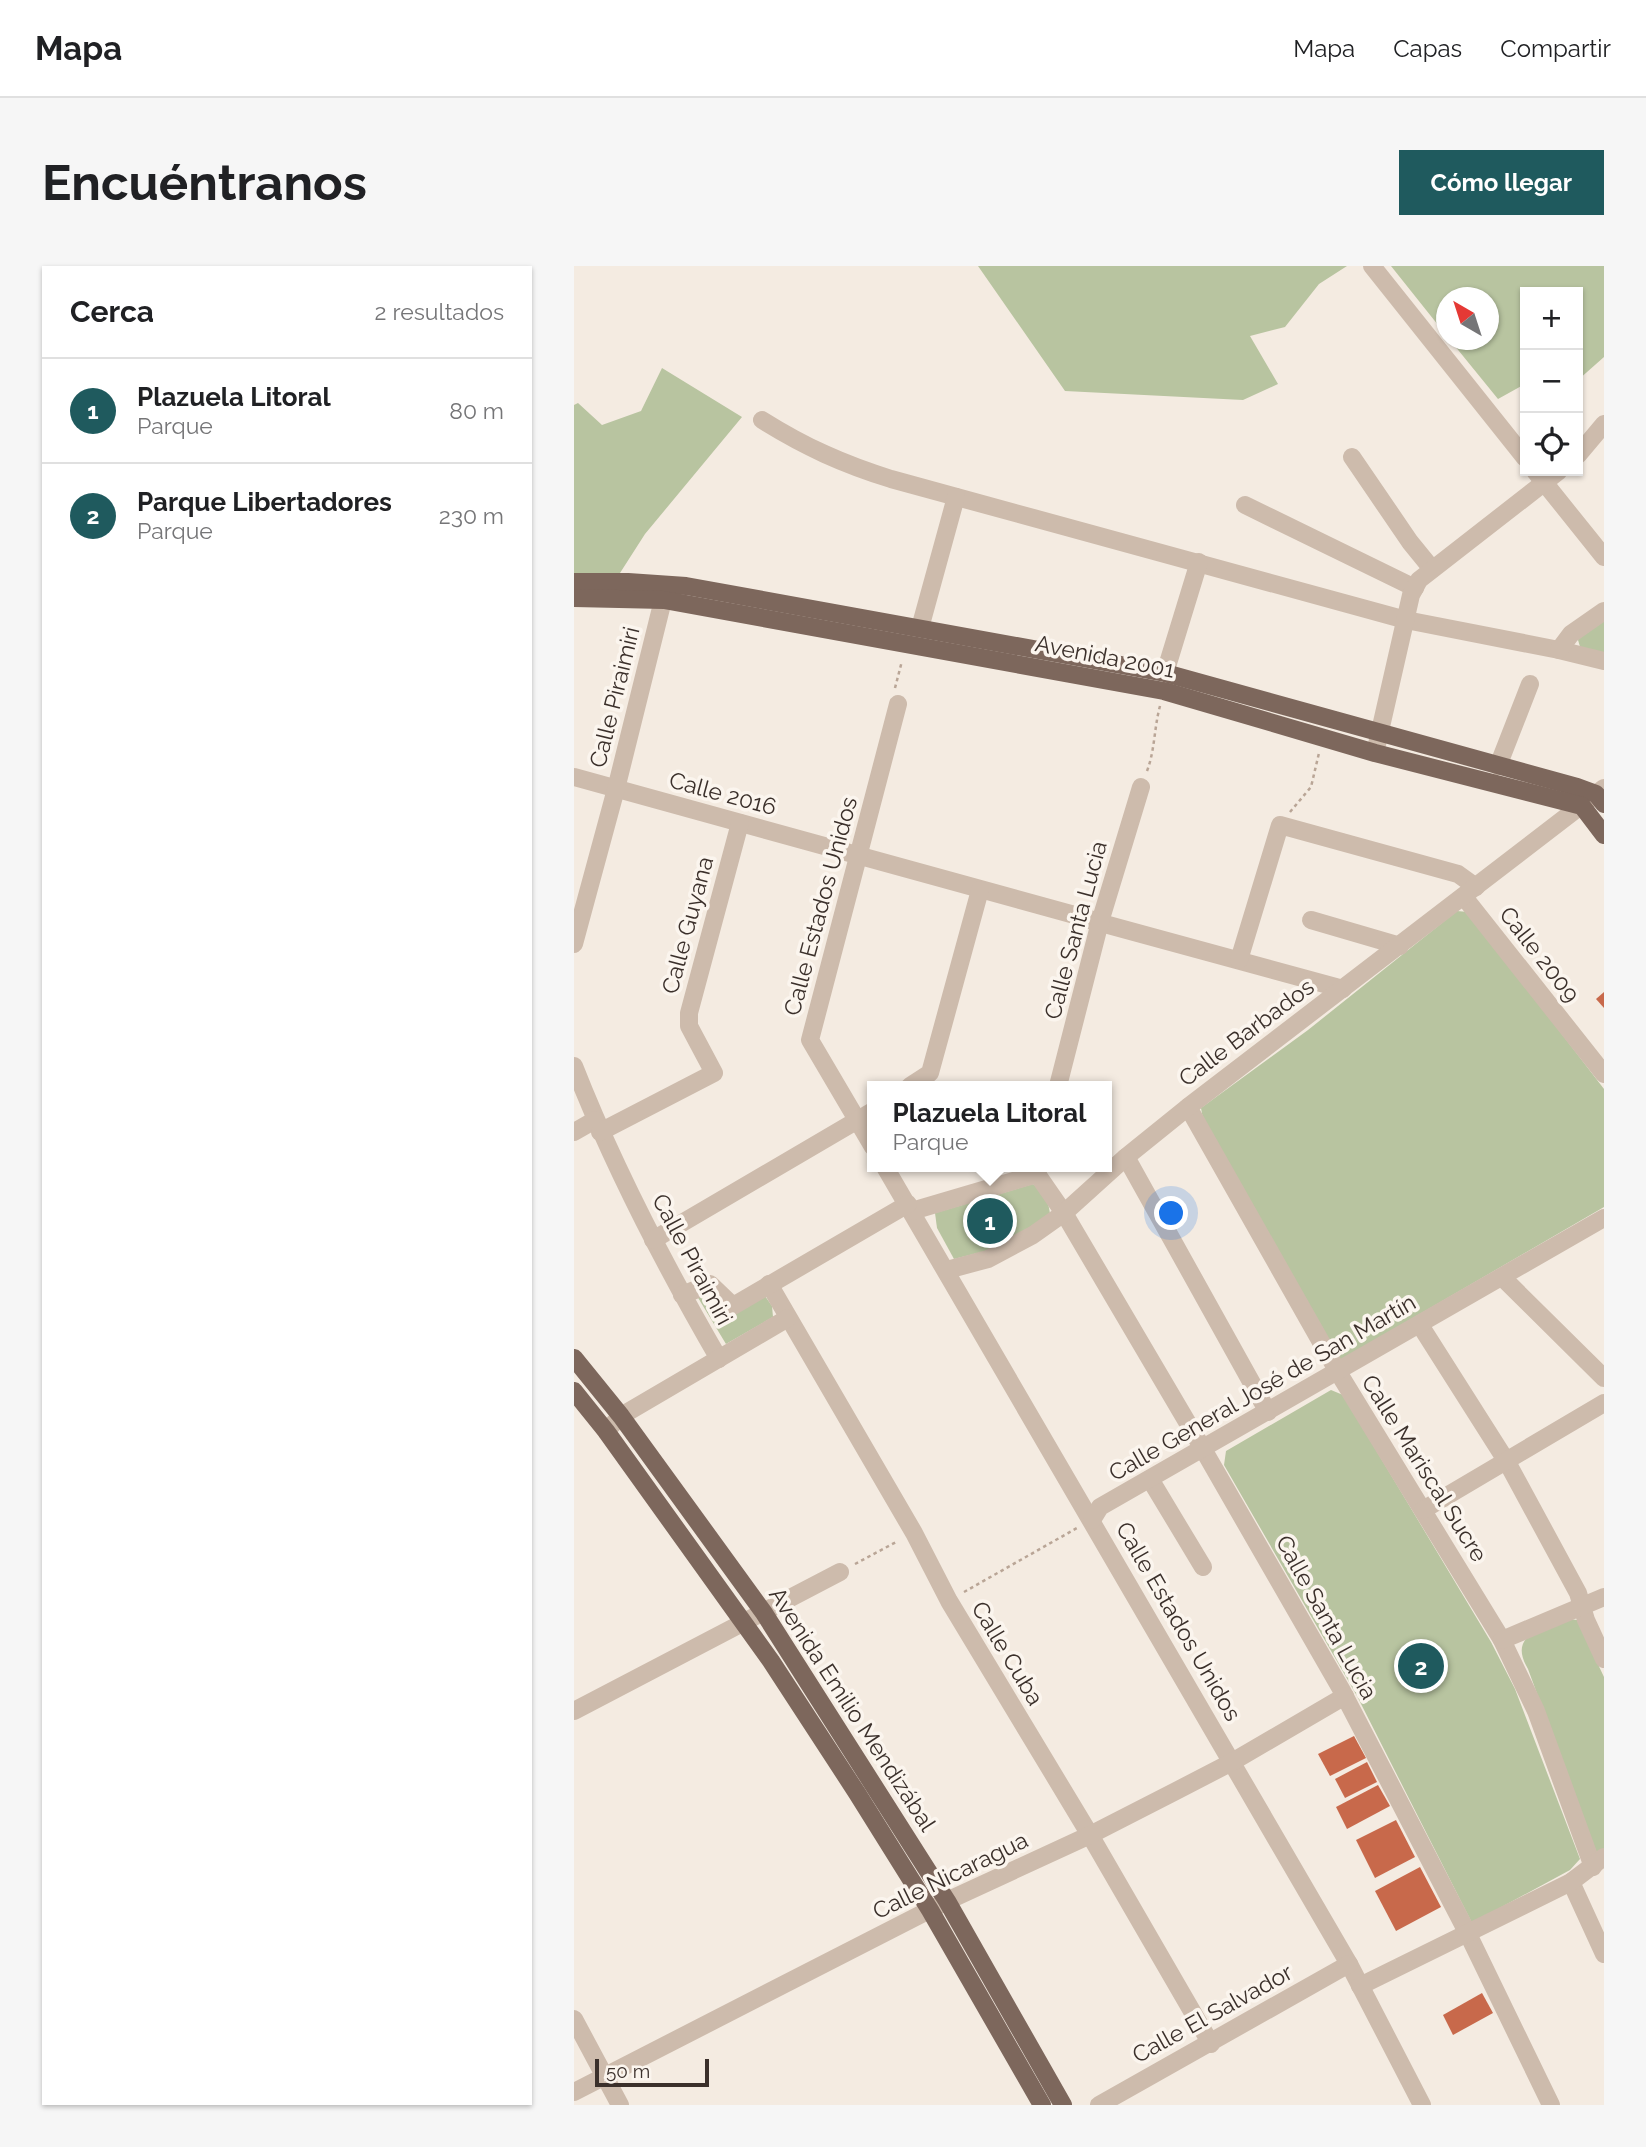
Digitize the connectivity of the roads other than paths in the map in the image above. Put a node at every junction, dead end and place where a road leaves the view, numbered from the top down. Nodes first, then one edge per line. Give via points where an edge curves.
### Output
1 (1372, 266) edge
2 (762, 420) dead end
3 (1604, 425) edge
4 (1583, 449) edge
5 (1520, 452) edge
6 (1352, 457) dead end
7 (1540, 477) edge
8 (956, 497) junction
9 (1245, 505) dead end
10 (1604, 557) edge
11 (1199, 562) junction
12 (1432, 569) junction
13 (574, 582) edge
14 (1415, 588) junction
15 (665, 592) junction
16 (574, 598) edge
17 (1604, 611) edge
18 (1406, 620) junction
19 (920, 628) junction
20 (1559, 650) junction
21 (1604, 661) edge
22 (1164, 682) junction
23 (1531, 684) dead end
24 (898, 704) road end
25 (1378, 734) junction
26 (1375, 753) junction
27 (1498, 766) junction
28 (574, 777) edge
29 (1141, 788) road end
30 (616, 789) junction
31 (1602, 795) edge
32 (1582, 806) junction
33 (740, 823) junction
34 (1604, 835) edge
35 (866, 858) junction
36 (981, 890) junction
37 (1470, 892) junction
38 (1311, 920) dead end
39 (1094, 921) junction
40 (574, 944) edge
41 (1400, 946) junction
42 (1239, 960) junction
43 (1343, 989) junction
44 (574, 1066) edge
45 (1604, 1074) edge
46 (918, 1081) edge
47 (1059, 1081) edge
48 (1188, 1107) junction
49 (867, 1115) edge
50 (856, 1121) junction
51 (598, 1126) junction
52 (574, 1132) edge
53 (867, 1138) edge
54 (1126, 1157) junction
55 (1112, 1169) edge
56 (888, 1172) edge
57 (1031, 1172) edge
58 (1039, 1172) edge
59 (1109, 1172) edge
60 (910, 1207) junction
61 (1063, 1213) junction
62 (1604, 1218) edge
63 (653, 1240) junction
64 (947, 1270) junction
65 (1503, 1278) junction
66 (769, 1284) junction
67 (682, 1295) junction
68 (788, 1318) junction
69 (1420, 1325) junction
70 (574, 1358) edge
71 (719, 1359) junction
72 (1338, 1372) junction
73 (1604, 1378) edge
74 (574, 1391) edge
75 (1604, 1404) edge
76 (1268, 1412) junction
77 (621, 1416) junction
78 (606, 1431) junction
79 (1203, 1449) junction
80 (1507, 1462) junction
81 (1150, 1479) junction
82 (1423, 1510) junction
83 (1092, 1520) junction
84 (1203, 1567) dead end
85 (839, 1572) road end
86 (1604, 1597) edge
87 (1583, 1607) junction
88 (764, 1613) junction
89 (743, 1621) junction
90 (1502, 1640) junction
91 (1604, 1659) edge
92 (1345, 1696) junction
93 (574, 1711) edge
94 (1232, 1762) junction
95 (1090, 1835) junction
96 (1599, 1862) edge
97 (1571, 1882) junction
98 (947, 1901) junction
99 (930, 1910) junction
100 (1468, 1934) junction
101 (1604, 1954) edge
102 (1349, 1964) junction
103 (1360, 1986) junction
104 (574, 2019) edge
105 (1211, 2044) junction
106 (605, 2076) junction
107 (574, 2092) edge
108 (620, 2105) edge
109 (1042, 2105) edge
110 (1063, 2105) edge
111 (1099, 2105) edge
112 (1422, 2105) edge
113 (1551, 2105) edge

1 - 5 street
2 - 8 street via 844,464
3 - 4 street
6 - 12 street
7 - 10 street
7 - 12 street
8 - 11 street
8 - 19 street
9 - 14 street
11 - 18 street
11 - 22 street
12 - 14 street
13 - 15 main road, Avenida 2001
14 - 18 street
15 - 16 main road, Avenida 2001
15 - 19 main road, Avenida 2001 via 759,598
15 - 22 main road, Avenida 2001 via 907,644
15 - 30 street, Calle Piraimiri
17 - 20 street via 1571,634
18 - 20 street
18 - 25 street
19 - 22 main road, Avenida 2001
20 - 21 street
22 - 25 main road, Avenida 2001
22 - 26 main road, Avenida 2001
23 - 27 street
24 - 35 street, Calle Estados Unidos
25 - 26 street
25 - 27 main road, Avenida 2001
26 - 32 main road, Avenida 2001
27 - 31 main road, Avenida 2001
28 - 30 street, Calle 2016
29 - 39 street, Calle Santa Lucia
30 - 33 street, Calle 2016
30 - 40 street, Calle Piraimiri
31 - 32 street, Calle Barbados
32 - 34 main road
32 - 37 street, Calle Barbados
33 - 35 street, Calle 2016
33 - 51 street, Calle Guyana via 689,1013 689,1026 715,1073
35 - 36 street, Calle 2016
35 - 39 street, Calle 2016
35 - 50 street, Calle Estados Unidos via 810,1040
36 - 39 street, Calle 2016
36 - 46 street via 930,1073
37 - 41 street, Calle Barbados
37 - 42 street via 1458,874 1280,825
37 - 45 street, Calle 2009
38 - 41 street
39 - 42 street, Calle 2016
39 - 47 street, Calle Santa Lucia
41 - 43 street, Calle Barbados
42 - 43 street, Calle 2016
43 - 48 street, Calle Barbados
44 - 51 street, Calle Piraimiri
48 - 54 street, Calle Barbados
48 - 72 street, Calle Mariscal Sucre
49 - 50 street
50 - 53 street, Calle Estados Unidos
50 - 63 street
51 - 52 street, Calle Guyana
51 - 63 street, Calle Piraimiri
54 - 55 street, Calle Barbados
54 - 76 street
56 - 60 street, Calle Estados Unidos
57 - 60 street
58 - 61 street, Calle Santa Lucia
59 - 61 street, Calle Barbados
60 - 64 street, Calle Estados Unidos
60 - 66 street
61 - 64 street, Calle Barbados via 988,1259
61 - 79 street, Calle Santa Lucia
62 - 65 street, Calle General José de San Martín
63 - 67 street, Calle Piraimiri
64 - 83 street, Calle Estados Unidos
65 - 69 street, Calle General José de San Martín
65 - 73 street
66 - 67 street via 733,1306 710,1284
66 - 68 street, Calle Cuba
67 - 71 street, Calle Piraimiri
68 - 71 street
68 - 95 street, Calle Cuba via 914,1532 948,1601
69 - 72 street, Calle General José de San Martín
69 - 80 street
70 - 77 main road, Avenida Emilio Mendizábal
71 - 77 street
72 - 76 street, Calle General José de San Martín
72 - 82 street, Calle Mariscal Sucre
74 - 78 main road, Avenida Emilio Mendizábal
75 - 80 street
76 - 79 street, Calle General José de San Martín
77 - 78 street
77 - 88 main road, Avenida Emilio Mendizábal
78 - 89 main road, Avenida Emilio Mendizábal
79 - 81 street, Calle General José de San Martín
79 - 92 street, Calle Santa Lucia
80 - 82 street
80 - 87 street
81 - 83 street, Calle General José de San Martín via 1100,1507
81 - 84 street
82 - 90 street, Calle Mariscal Sucre
83 - 94 street, Calle Estados Unidos
85 - 88 street
86 - 87 street
87 - 90 street
87 - 91 street
88 - 89 street
88 - 98 main road, Avenida Emilio Mendizábal
89 - 93 street
89 - 99 main road, Avenida Emilio Mendizábal
90 - 96 street, Calle Mariscal Sucre
92 - 94 street, Calle Nicaragua
92 - 100 street, Calle Santa Lucia
94 - 95 street, Calle Nicaragua
94 - 102 street, Calle Estados Unidos
95 - 98 street, Calle Nicaragua
95 - 105 street, Calle Cuba
96 - 97 street
97 - 100 street
97 - 101 street
98 - 99 street, Calle Nicaragua
98 - 110 main road, Avenida Emilio Mendizábal
99 - 106 street, Calle Nicaragua
99 - 109 main road, Avenida Emilio Mendizábal
100 - 103 street
100 - 113 street, Calle Santa Lucia
102 - 103 street, Calle Estados Unidos
102 - 105 street, Calle El Salvador
103 - 112 street, Calle Estados Unidos
104 - 106 street
105 - 111 street, Calle El Salvador
106 - 107 street, Calle Nicaragua
106 - 108 street

